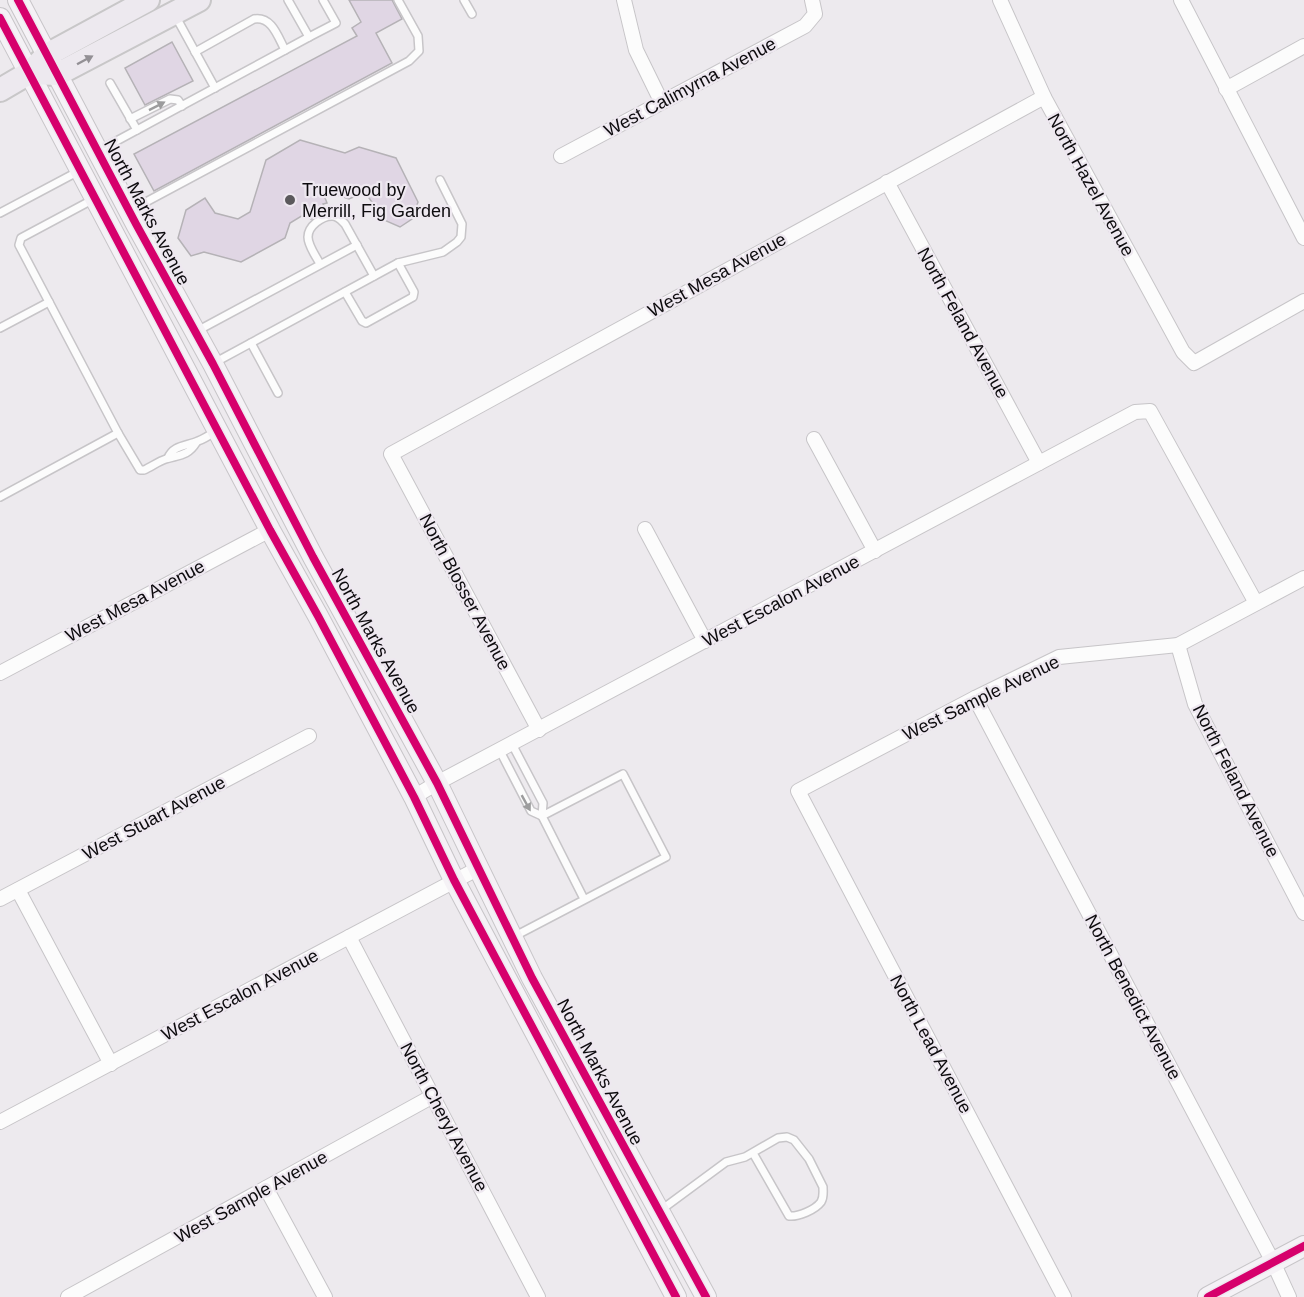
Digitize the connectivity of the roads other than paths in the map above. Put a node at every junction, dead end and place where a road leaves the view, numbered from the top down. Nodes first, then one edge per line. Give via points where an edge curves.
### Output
1 (18, 0) edge
2 (148, 0) edge
3 (199, 0) edge
4 (288, 0) edge
5 (323, 0) edge
6 (398, 0) edge
7 (464, 0) edge
8 (624, 0) edge
9 (812, 0) edge
10 (1000, 0) edge
11 (1180, 0) edge
12 (174, 13) junction
13 (472, 15) dead end
14 (0, 18) edge
15 (309, 37) junction
16 (1304, 46) edge
17 (285, 50) junction
18 (195, 52) junction
19 (53, 64) junction
20 (29, 73) junction
21 (110, 83) dead end
22 (215, 88) junction
23 (1226, 89) junction
24 (0, 90) edge
25 (1044, 97) junction
26 (661, 101) junction
27 (182, 106) junction
28 (130, 119) junction
29 (136, 130) junction
30 (97, 152) junction
31 (561, 156) dead end
32 (81, 170) junction
33 (440, 180) dead end
34 (887, 182) junction
35 (96, 198) junction
36 (129, 211) junction
37 (0, 213) edge
38 (1301, 222) edge
39 (1304, 238) edge
40 (357, 245) junction
41 (127, 258) junction
42 (398, 263) junction
43 (320, 264) junction
44 (374, 276) junction
45 (345, 292) junction
46 (1304, 301) edge
47 (49, 302) junction
48 (0, 328) edge
49 (195, 332) junction
50 (251, 343) junction
51 (213, 364) junction
52 (278, 393) dead end
53 (218, 430) junction
54 (118, 433) junction
55 (814, 439) dead end
56 (391, 454) joint
57 (1039, 463) junction
58 (0, 497) edge
59 (645, 529) dead end
60 (270, 530) junction
61 (874, 551) junction
62 (1304, 578) edge
63 (1256, 603) junction
64 (705, 641) junction
65 (360, 645) junction
66 (1178, 645) junction
67 (0, 673) edge
68 (975, 698) junction
69 (539, 730) junction
70 (309, 736) dead end
71 (506, 747) junction
72 (437, 783) junction
73 (798, 791) joint
74 (414, 798) junction
75 (542, 816) junction
76 (479, 868) junction
77 (454, 880) junction
78 (18, 890) junction
79 (0, 899) edge
80 (584, 899) junction
81 (1304, 913) edge
82 (349, 937) junction
83 (513, 937) junction
84 (111, 1064) junction
85 (433, 1096) junction
86 (0, 1122) edge
87 (753, 1153) junction
88 (266, 1188) junction
89 (659, 1211) junction
90 (1304, 1246) edge
91 (1273, 1262) junction
92 (95, 1291) edge
93 (68, 1297) edge
94 (325, 1297) edge
95 (538, 1297) edge
96 (675, 1297) edge
97 (706, 1297) edge
98 (1064, 1297) edge
99 (1208, 1297) edge
100 (1289, 1297) edge

1 - 19 main road, North Marks Avenue
2 - 19 main road
3 - 12 main road
4 - 15 lane
5 - 15 lane via 336,23
6 - 36 lane via 418,36 419,51 409,61
7 - 13 lane
8 - 26 street via 636,50
9 - 26 street, West Calimyrna Avenue via 815,14 805,26
10 - 25 street, North Hazel Avenue
11 - 23 street
12 - 18 lane
19 -> 12 main road
14 - 20 main road
15 - 17 lane
16 - 23 street
17 - 18 lane via 271,24 261,18
17 - 22 lane
18 - 22 lane
19 - 20 main road
19 - 30 main road, North Marks Avenue
20 - 24 main road
20 - 32 main road
21 - 28 lane
22 - 27 lane
23 - 38 street
25 - 34 street, West Mesa Avenue
25 - 46 street, North Hazel Avenue via 1183,352 1194,363
26 - 31 street, West Calimyrna Avenue
28 -> 27 lane via 170,99 178,100
27 - 29 lane
28 - 29 lane
29 - 30 lane
30 - 36 main road, North Marks Avenue
32 - 35 main road
32 - 37 lane
33 - 42 lane via 462,224 461,237 443,252
34 - 56 street, West Mesa Avenue
34 - 57 street, North Feland Avenue
35 - 41 main road
35 - 47 lane via 19,242
36 - 49 main road, North Marks Avenue
38 - 39 street
40 - 43 lane
40 - 43 lane via 339,218 329,217 314,224 308,241
40 - 44 lane
41 - 51 main road via 142,268 185,342 199,357
41 - 53 main road
42 - 44 lane
42 - 45 lane via 413,297 366,323
43 - 49 lane
44 - 45 lane
45 - 50 lane
47 - 48 lane
47 - 54 lane
49 - 51 main road, North Marks Avenue
50 - 51 lane
50 - 52 lane
51 - 65 main road, North Marks Avenue
53 - 54 lane via 175,459 168,458 140,470
53 - 60 main road
54 - 58 lane
55 - 61 street
56 - 69 street, North Blosser Avenue
57 - 61 street, West Escalon Avenue
57 - 63 street, West Escalon Avenue via 1125,416 1150,411
59 - 64 street
60 - 65 main road via 287,536 331,615 348,640
60 - 67 street, West Mesa Avenue
60 - 74 main road
61 - 64 street, West Escalon Avenue
62 - 63 street, West Sample Avenue
63 - 66 street, West Sample Avenue
64 - 69 street, West Escalon Avenue
65 - 72 main road, North Marks Avenue
66 - 68 street, West Sample Avenue via 1059,657
66 - 81 street, North Feland Avenue via 1195,704
68 - 73 street, West Sample Avenue
68 - 91 street, North Benedict Avenue
69 - 71 street, West Escalon Avenue
70 - 78 street, West Stuart Avenue
71 - 72 street, West Escalon Avenue
71 - 75 lane via 543,803
71 -> 75 lane via 531,811
72 - 74 street, West Escalon Avenue
72 - 76 main road, North Marks Avenue
73 - 98 street, North Lead Avenue
74 - 77 main road
75 - 80 lane
75 - 80 lane via 623,774 666,857
76 - 77 street, West Escalon Avenue
76 - 83 main road, North Marks Avenue
77 - 82 street, West Escalon Avenue
77 - 96 main road
78 - 79 street, West Stuart Avenue
78 - 84 street
80 - 83 lane
82 - 84 street, West Escalon Avenue
82 - 85 street, North Cheryl Avenue
83 - 89 main road, North Marks Avenue
84 - 86 street, West Escalon Avenue
85 - 88 street, West Sample Avenue
85 - 95 street, North Cheryl Avenue
87 - 87 lane via 778,1138 795,1140 823,1187 820,1203 796,1217 789,1216
87 - 89 lane via 726,1162
88 - 92 street, West Sample Avenue
88 - 94 street
89 - 97 main road, North Marks Avenue
90 - 91 main road
91 - 99 main road
91 - 100 street, North Benedict Avenue
92 - 93 street, West Sample Avenue

